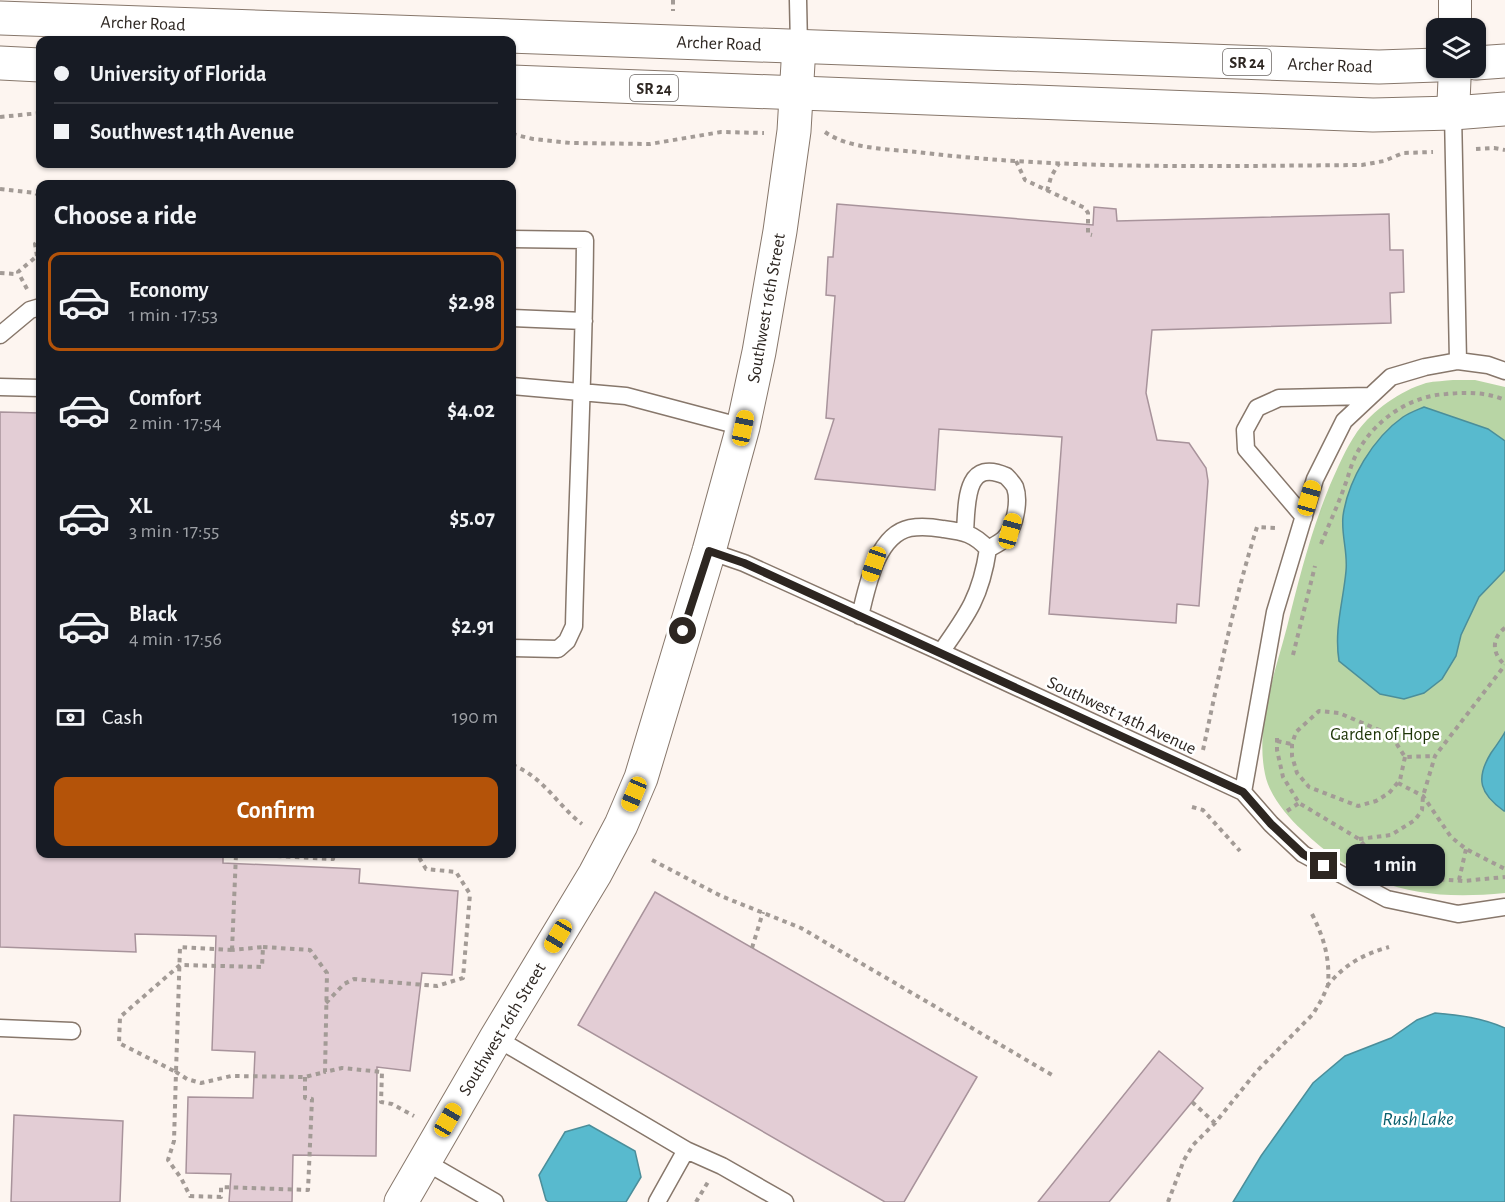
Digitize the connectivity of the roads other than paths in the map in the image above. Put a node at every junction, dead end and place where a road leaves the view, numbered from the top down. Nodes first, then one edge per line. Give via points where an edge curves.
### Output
1 (798, 0) edge
2 (1455, 0) edge
3 (0, 18) edge
4 (1455, 18) edge
5 (514, 36) edge
6 (516, 36) edge
7 (799, 46) junction
8 (1505, 62) edge
9 (0, 63) edge
10 (1486, 63) edge
11 (36, 65) edge
12 (1426, 65) edge
13 (1455, 78) edge
14 (516, 82) edge
15 (797, 92) junction
16 (1505, 109) edge
17 (1454, 113) junction
18 (516, 239) edge
19 (35, 301) edge
20 (516, 318) edge
21 (584, 321) junction
22 (0, 335) edge
23 (1458, 361) junction
24 (1505, 371) edge
25 (516, 386) edge
26 (0, 387) edge
27 (36, 388) edge
28 (580, 391) junction
29 (1369, 396) junction
30 (743, 428) junction
31 (1304, 517) junction
32 (965, 532) junction
33 (988, 549) junction
34 (709, 551) junction
35 (860, 616) junction
36 (516, 648) edge
37 (941, 652) junction
38 (1243, 792) junction
39 (1505, 907) edge
40 (0, 1028) edge
41 (72, 1031) dead end
42 (496, 1038) junction
43 (686, 1150) junction
44 (424, 1161) junction
45 (401, 1202) edge
46 (495, 1202) edge
47 (657, 1202) edge
48 (785, 1202) edge

1 - 7 lane
2 - 4 street
3 - 5 main road, Archer Road / SR 24
6 - 7 main road, Archer Road / SR 24
7 - 12 main road, Archer Road / SR 24 via 1379,67
7 - 15 main road, Southwest 16th Street
8 - 10 main road
9 - 11 main road
13 - 17 street
14 - 15 main road, SR 24
15 - 17 main road, SR 24 via 1373,115
15 - 30 main road, Southwest 16th Street via 780,231
16 - 17 main road, SR 24
17 - 23 lane
18 - 21 lane via 585,240
19 - 22 lane
20 - 21 lane
21 - 28 lane
23 - 24 lane
23 - 29 lane via 1391,377
25 - 28 lane
26 - 27 lane
28 - 30 lane via 626,396
28 - 36 lane via 574,626 558,649
29 - 31 lane via 1344,421 1315,479
29 - 31 lane via 1279,398 1257,408 1245,430 1246,449
30 - 34 main road, Southwest 16th Street
31 - 38 lane via 1275,612
32 - 33 lane
32 - 33 lane via 968,495 974,479 988,471 1006,476 1017,498 1010,531
32 - 35 lane via 926,526 908,528 895,536 874,564
33 - 37 lane via 975,602
34 - 35 lane, Southwest 14th Avenue
34 - 42 main road, Southwest 16th Street via 640,778 621,825
35 - 37 lane, Southwest 14th Avenue
37 - 38 lane, Southwest 14th Avenue
38 - 39 lane, Southwest 14th Avenue via 1303,854 1387,899 1458,914
40 - 41 lane
42 - 43 lane
42 - 44 main road, Southwest 16th Street
43 - 47 lane
43 - 48 lane
44 - 45 main road, Southwest 16th Street
44 - 46 lane

